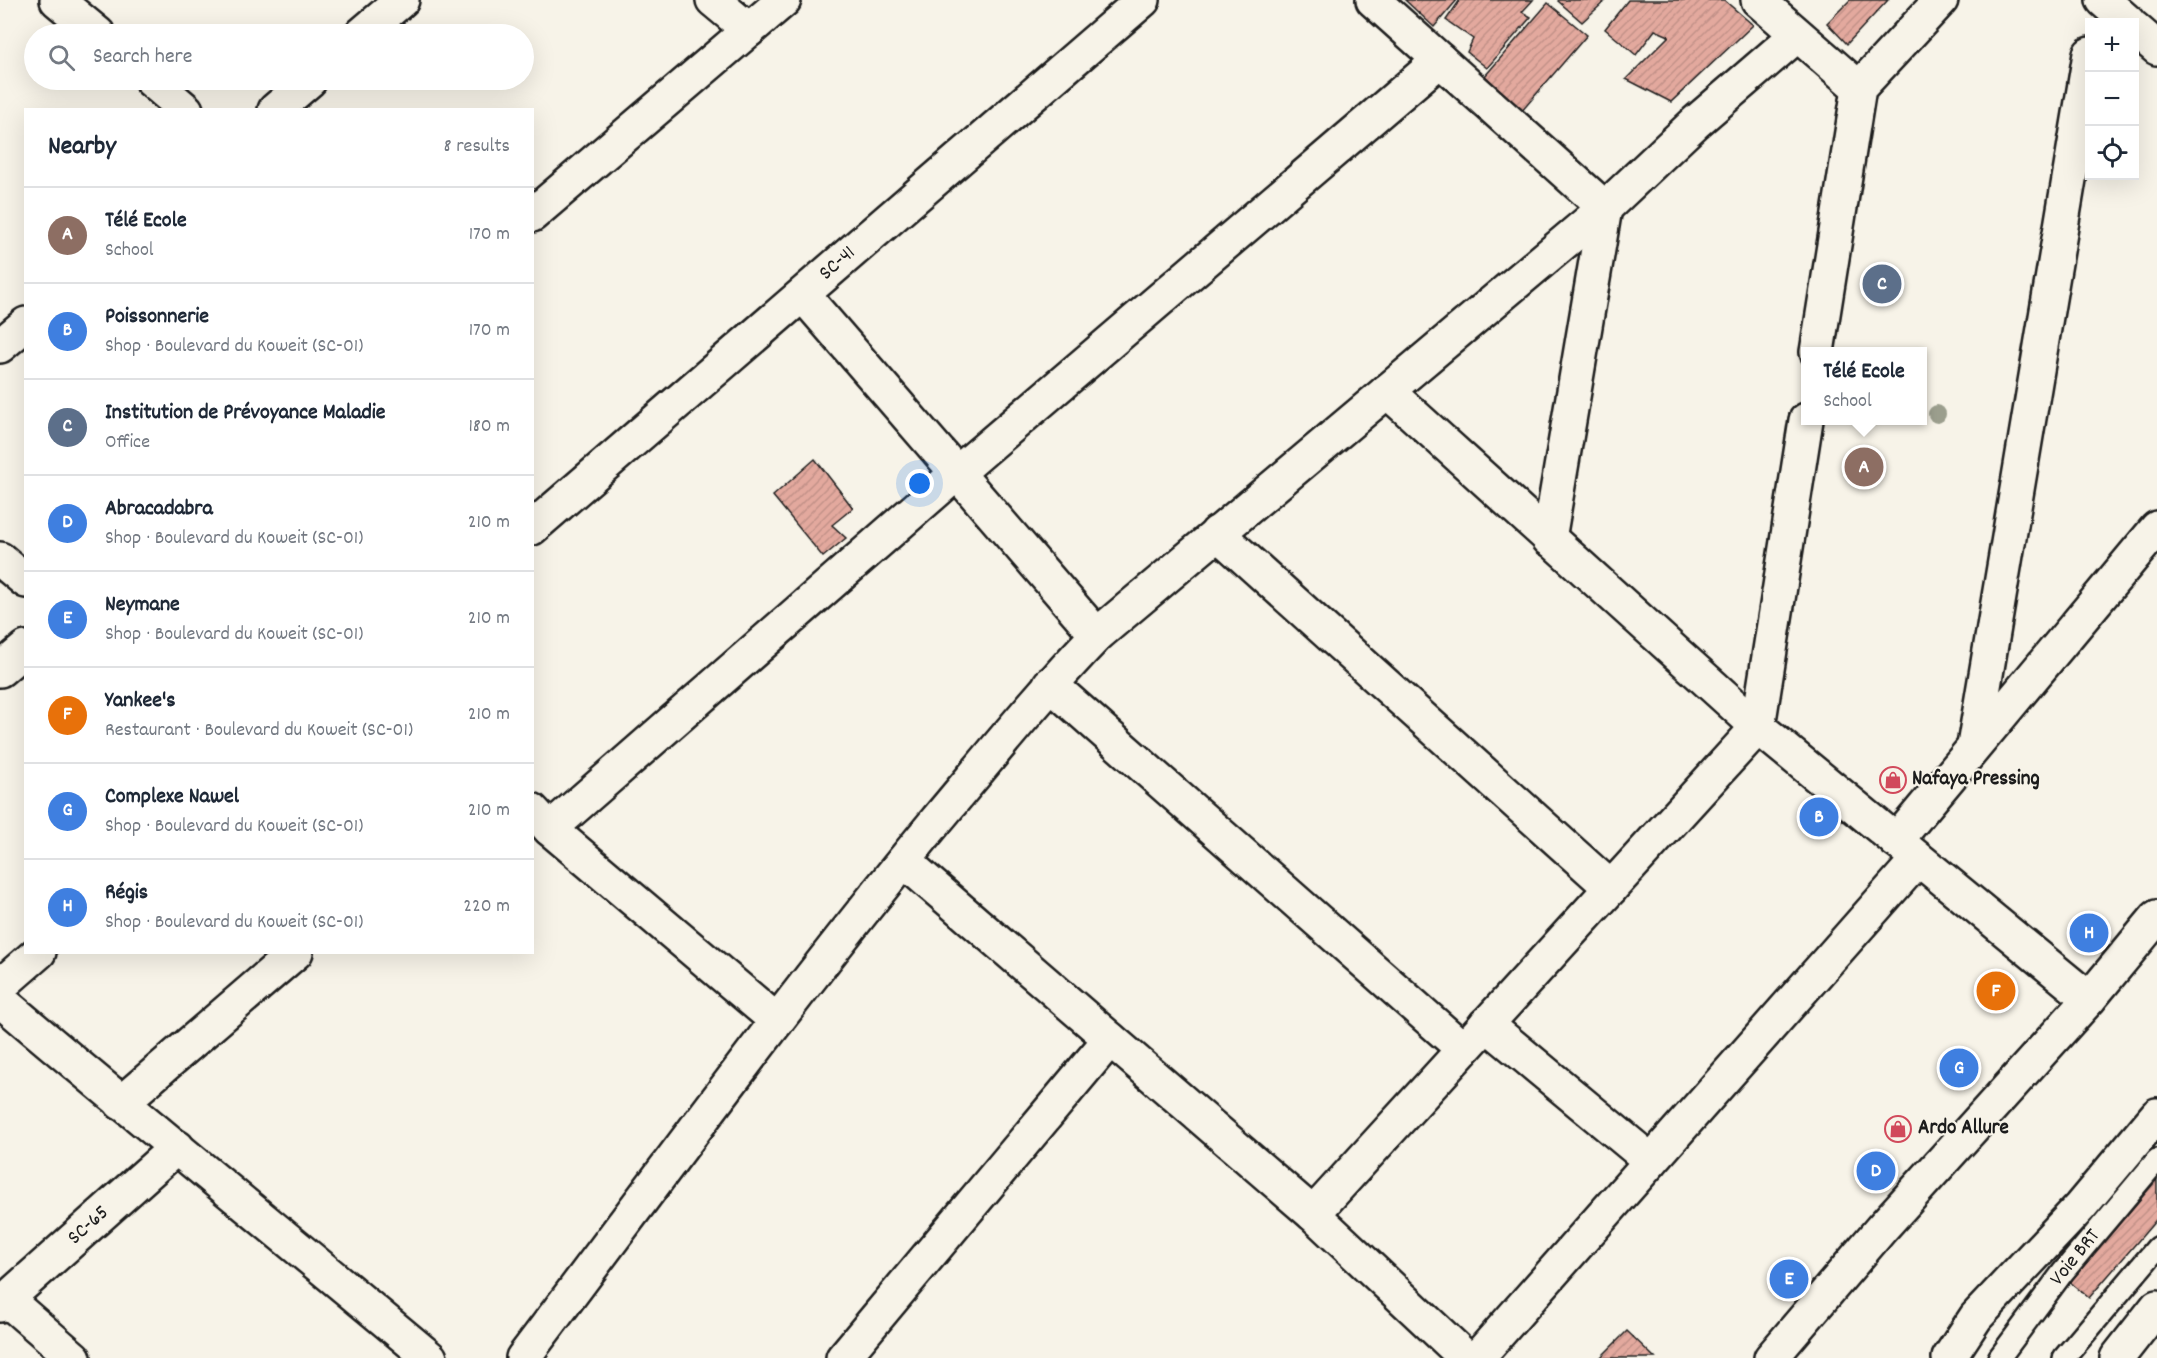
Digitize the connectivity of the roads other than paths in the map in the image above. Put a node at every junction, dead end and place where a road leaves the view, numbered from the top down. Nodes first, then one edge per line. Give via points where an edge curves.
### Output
1 (57, 0) edge
2 (713, 0) edge
3 (784, 0) edge
4 (1143, 0) edge
5 (1373, 0) edge
6 (1758, 0) edge
7 (1941, 0) edge
8 (2098, 0) edge
9 (2103, 0) edge
10 (392, 3) edge
11 (2096, 18) edge
12 (2123, 18) edge
13 (86, 24) edge
14 (372, 24) edge
15 (749, 30) junction
16 (2139, 32) edge
17 (1797, 34) junction
18 (2157, 48) edge
19 (1440, 60) junction
20 (2087, 72) edge
21 (1859, 88) junction
22 (163, 90) edge
23 (298, 90) edge
24 (184, 108) edge
25 (277, 108) edge
26 (1605, 208) junction
27 (534, 213) edge
28 (803, 295) junction
29 (24, 326) edge
30 (0, 346) edge
31 (1818, 347) edge
32 (1387, 392) junction
33 (1805, 425) edge
34 (957, 473) junction
35 (534, 526) edge
36 (2157, 528) edge
37 (1217, 533) junction
38 (1549, 539) junction
39 (0, 559) edge
40 (24, 579) edge
41 (1096, 635) junction
42 (24, 650) edge
43 (0, 670) edge
44 (1050, 684) junction
45 (1758, 727) junction
46 (1974, 747) junction
47 (541, 820) edge
48 (1907, 850) junction
49 (904, 861) junction
50 (1611, 888) junction
51 (2157, 917) edge
52 (37, 954) edge
53 (294, 954) edge
54 (0, 986) edge
55 (2089, 999) junction
56 (0, 1000) edge
57 (777, 1021) junction
58 (1486, 1024) junction
59 (1110, 1039) junction
60 (1463, 1049) junction
61 (121, 1103) junction
62 (2157, 1115) edge
63 (177, 1147) junction
64 (2157, 1160) edge
65 (1651, 1161) junction
66 (1313, 1214) junction
67 (2157, 1248) edge
68 (3, 1302) edge
69 (2157, 1307) edge
70 (74, 1358) edge
71 (430, 1358) edge
72 (523, 1358) edge
73 (843, 1358) edge
74 (1466, 1358) edge
75 (1477, 1358) edge
76 (1771, 1358) edge
77 (1949, 1358) edge
78 (1999, 1358) edge
79 (2064, 1358) edge
80 (2117, 1358) edge

1 - 13 street
2 - 15 street
3 - 15 street
4 - 28 street, SC-41
5 - 19 street
6 - 17 street
7 - 21 street
8 - 11 street
9 - 12 street
10 - 14 street
15 - 27 street
16 - 18 street
17 - 21 street
17 - 26 street
19 - 26 street
19 - 34 street
20 - 46 street
21 - 31 street
22 - 24 street
23 - 25 street
26 - 32 street
26 - 38 street
28 - 34 street
28 - 35 street, SC-41
29 - 30 street
32 - 37 street
32 - 38 street
33 - 45 street
34 - 41 street
34 - 47 street
36 - 46 street
37 - 41 street
37 - 50 street
38 - 45 street
39 - 40 street
41 - 44 street
42 - 43 street
44 - 49 street
44 - 60 street
45 - 48 street
45 - 50 street
46 - 48 street
47 - 57 street
48 - 55 street
48 - 65 street
49 - 57 street
49 - 59 street
50 - 58 street
51 - 55 street
52 - 54 street
53 - 61 street
55 - 76 street via 1881,1228
56 - 61 street
57 - 72 street
58 - 60 street
58 - 65 street
59 - 66 street
59 - 73 street
60 - 66 street
61 - 63 street
62 - 77 street via 2080,1207 1976,1317
63 - 68 street, SC-65
63 - 71 street
64 - 78 lane, Voie BRT via 2063,1272
65 - 75 street
66 - 74 street
67 - 79 lane
68 - 70 street
69 - 80 street

